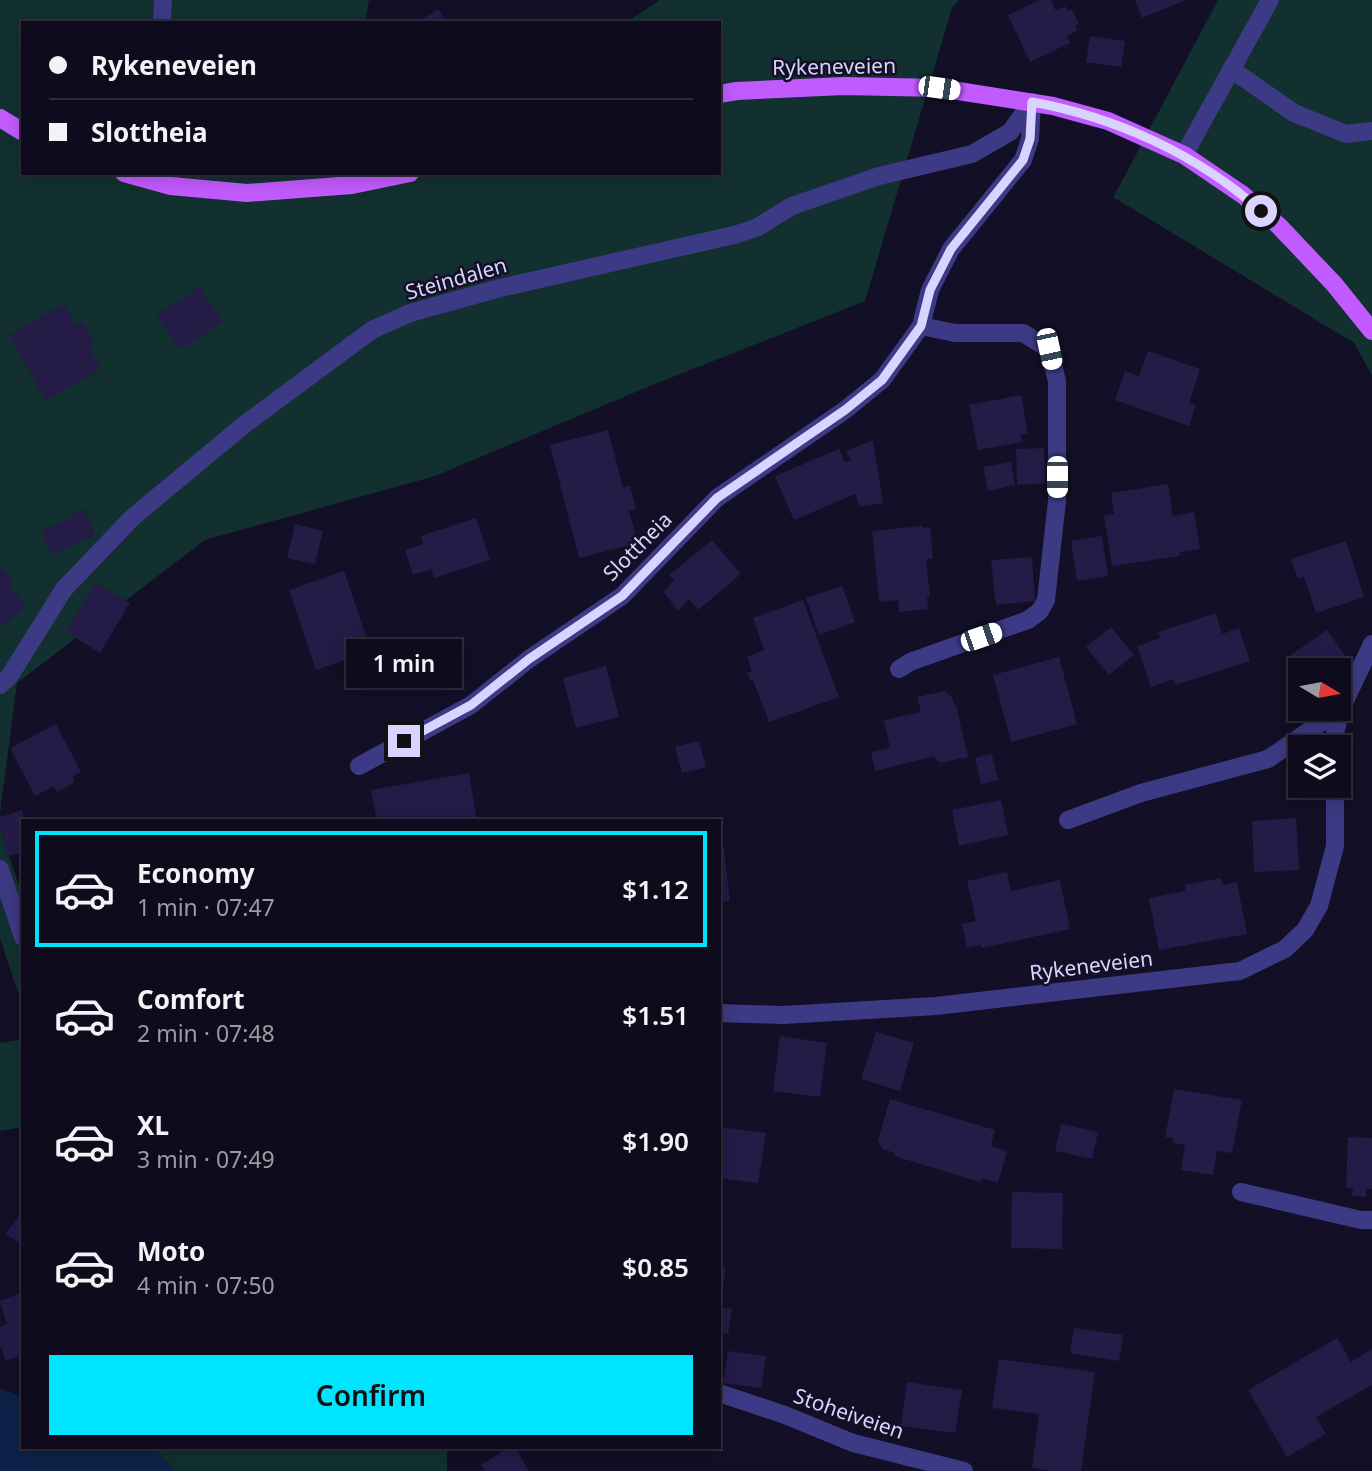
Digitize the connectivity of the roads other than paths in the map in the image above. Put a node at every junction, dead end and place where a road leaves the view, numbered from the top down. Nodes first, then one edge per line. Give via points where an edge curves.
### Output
1 (163, 0) edge
2 (1270, 0) edge
3 (162, 21) edge
4 (1231, 69) junction
5 (721, 94) edge
6 (1032, 102) junction
7 (0, 118) edge
8 (21, 130) edge
9 (1372, 131) edge
10 (1184, 155) junction
11 (131, 175) edge
12 (400, 175) edge
13 (921, 326) junction
14 (1372, 331) edge
15 (1372, 645) edge
16 (898, 669) dead end
17 (0, 685) edge
18 (1351, 688) edge
19 (1326, 721) edge
20 (359, 766) dead end
21 (1335, 798) edge
22 (1068, 820) dead end
23 (0, 869) edge
24 (21, 931) edge
25 (721, 1013) edge
26 (1241, 1192) dead end
27 (1372, 1220) edge
28 (721, 1394) edge
29 (964, 1471) edge

1 - 3 street
2 - 4 street
4 - 9 street via 1294,113 1346,134
4 - 10 street
5 - 6 main road, Rykeneveien via 817,87 939,88
6 - 10 main road, Rykeneveien via 1108,121
6 - 13 street, Slottheia via 1030,139 1023,160 951,249 930,290
6 - 17 street, Steindalen via 1010,132 972,155 879,176 792,206 756,228 734,235 500,288 410,313 372,330 245,424 133,517 64,589
7 - 8 main road
10 - 14 main road, Rykeneveien via 1279,226
11 - 12 main road via 171,186 247,193 352,185
13 - 16 street via 955,333 1023,333 1049,349 1057,381 1057,501 1046,600 1040,611 1028,621
13 - 20 street, Slottheia via 882,380 717,498 622,596 471,705
15 - 18 street
19 - 22 street via 1268,760 1141,793
21 - 25 street, Rykeneveien via 1335,846 1319,906 1305,930 1285,949 1240,971 936,1006 783,1015
23 - 24 street
26 - 27 street
28 - 29 street, Stoheiveien via 853,1443

